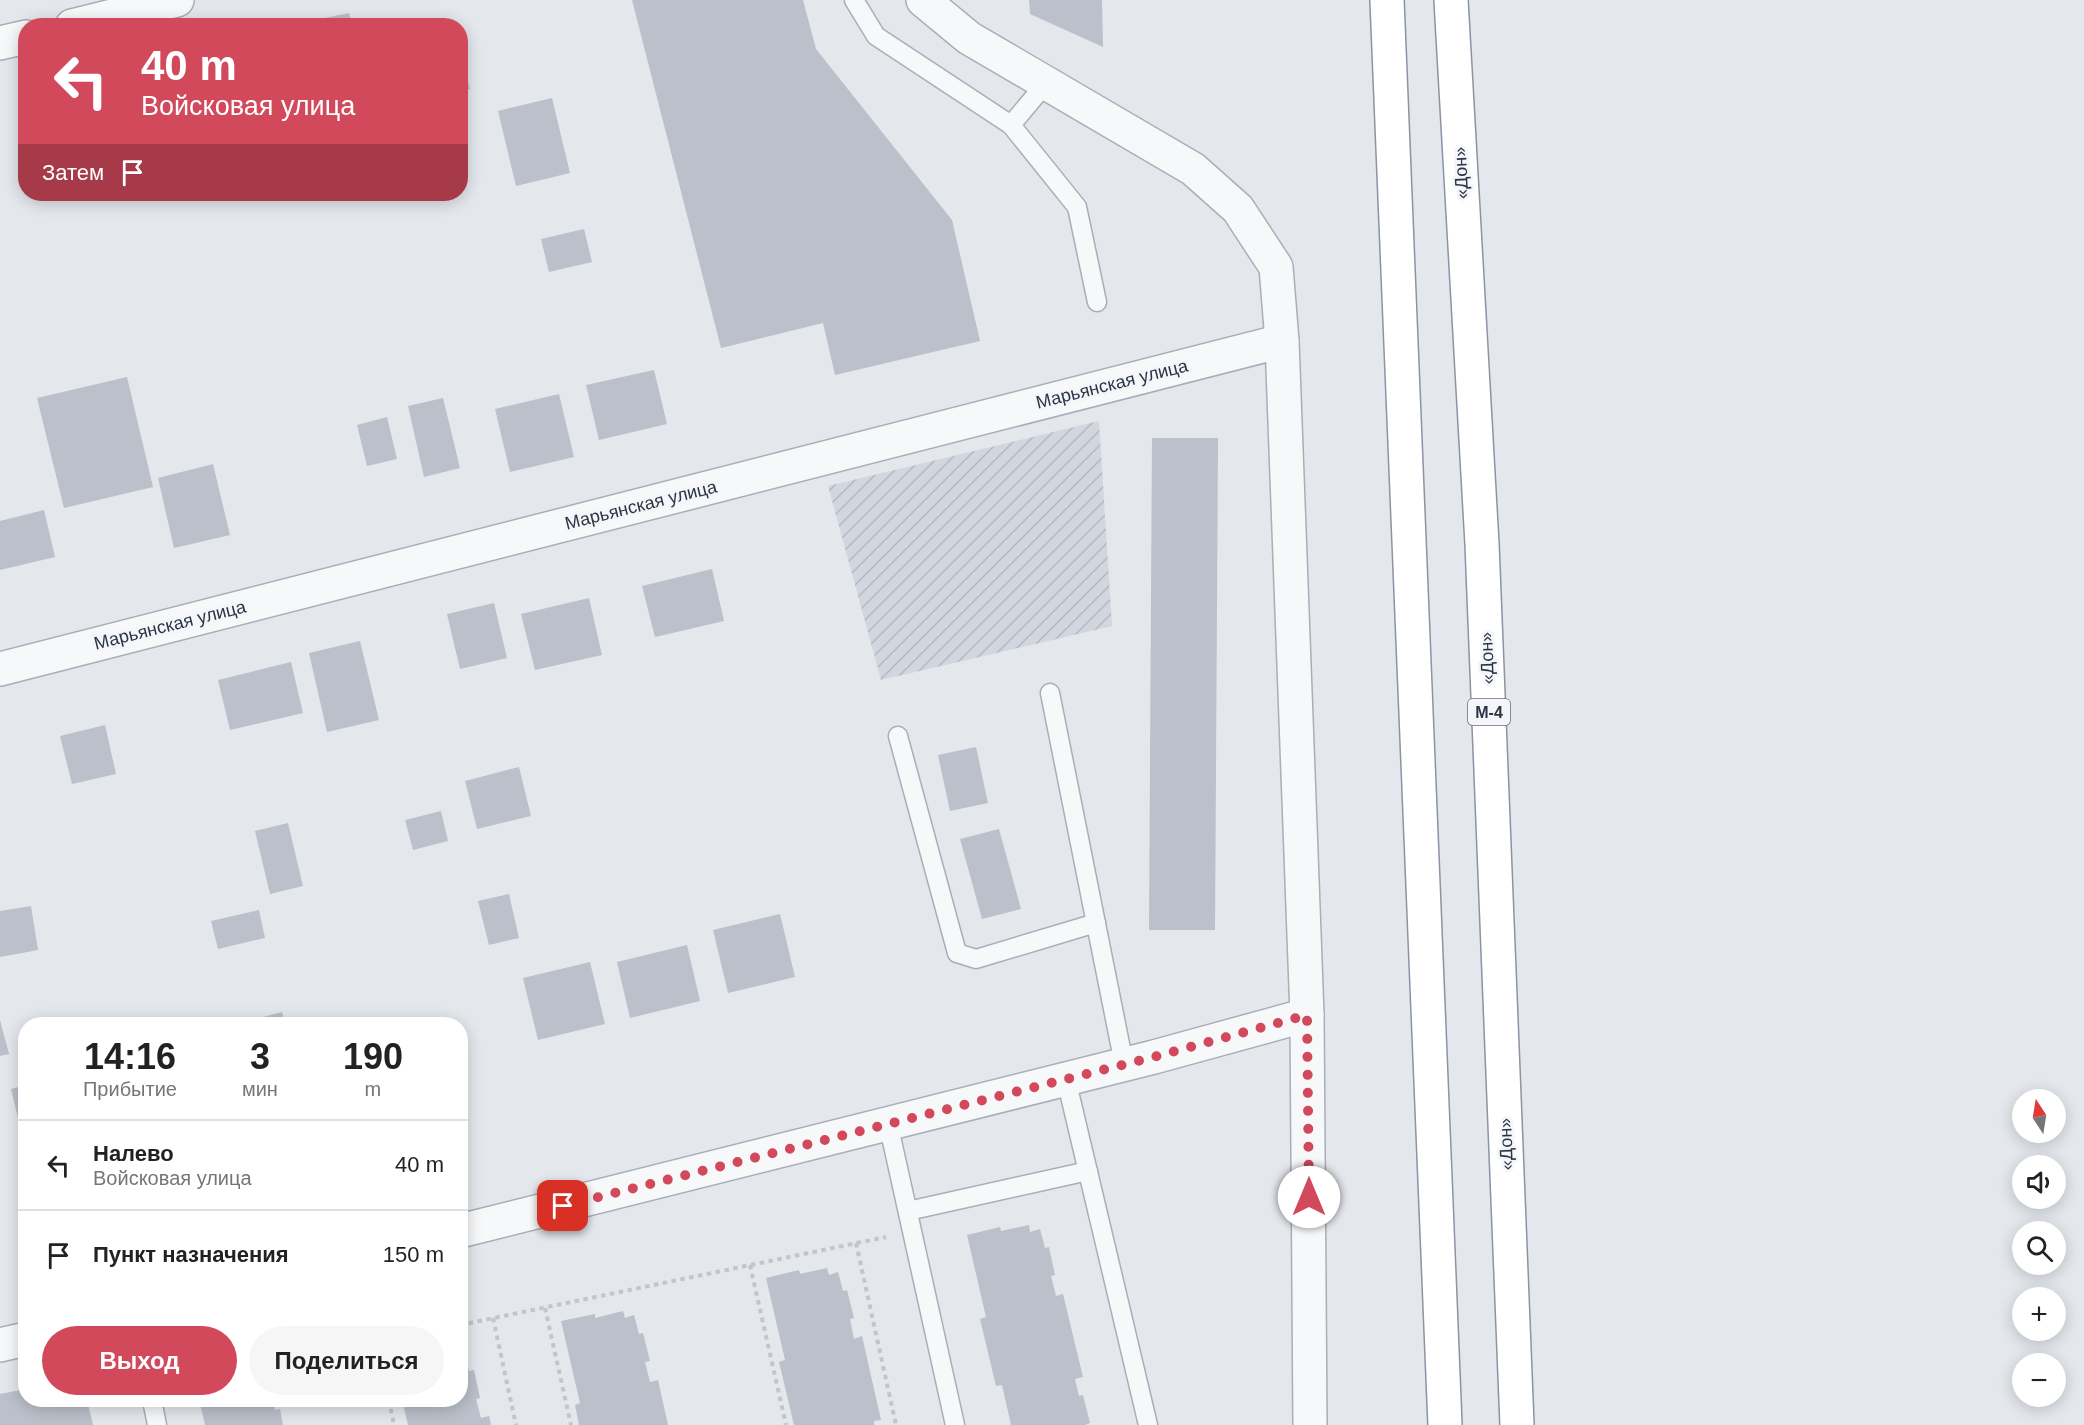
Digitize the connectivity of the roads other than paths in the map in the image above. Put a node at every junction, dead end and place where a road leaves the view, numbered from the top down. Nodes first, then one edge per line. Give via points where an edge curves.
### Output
1 (177, 0) edge
2 (854, 0) edge
3 (923, 0) edge
4 (1387, 0) edge
5 (1451, 0) edge
6 (104, 18) edge
7 (18, 39) edge
8 (0, 43) edge
9 (1046, 83) junction
10 (1011, 125) junction
11 (1097, 302) dead end
12 (1282, 340) junction
13 (0, 669) edge
14 (1050, 693) dead end
15 (898, 736) dead end
16 (1096, 923) junction
17 (1307, 1015) junction
18 (1124, 1064) junction
19 (1065, 1079) junction
20 (888, 1123) junction
21 (1088, 1171) junction
22 (908, 1211) junction
23 (468, 1229) edge
24 (18, 1341) edge
25 (0, 1346) edge
26 (154, 1407) edge
27 (158, 1425) edge
28 (955, 1425) edge
29 (1148, 1425) edge
30 (1310, 1425) edge
31 (1445, 1425) edge
32 (1517, 1425) edge

1 - 6 street
2 - 10 lane via 876,36
3 - 9 street via 969,38
4 - 31 highway
5 - 32 highway, «Дон» / М-4 via 1482,544
7 - 8 street
9 - 10 lane
9 - 12 street via 1193,169 1238,209 1276,267
10 - 11 lane via 1077,207
12 - 13 street, Марьянская улица
12 - 17 street
14 - 16 lane
15 - 16 lane via 957,953 976,959
16 - 18 lane
17 - 18 street
17 - 30 street
18 - 19 street
19 - 20 street
19 - 21 lane
20 - 22 lane
20 - 23 street
21 - 22 lane
21 - 29 lane
22 - 28 lane
24 - 25 street
26 - 27 lane

